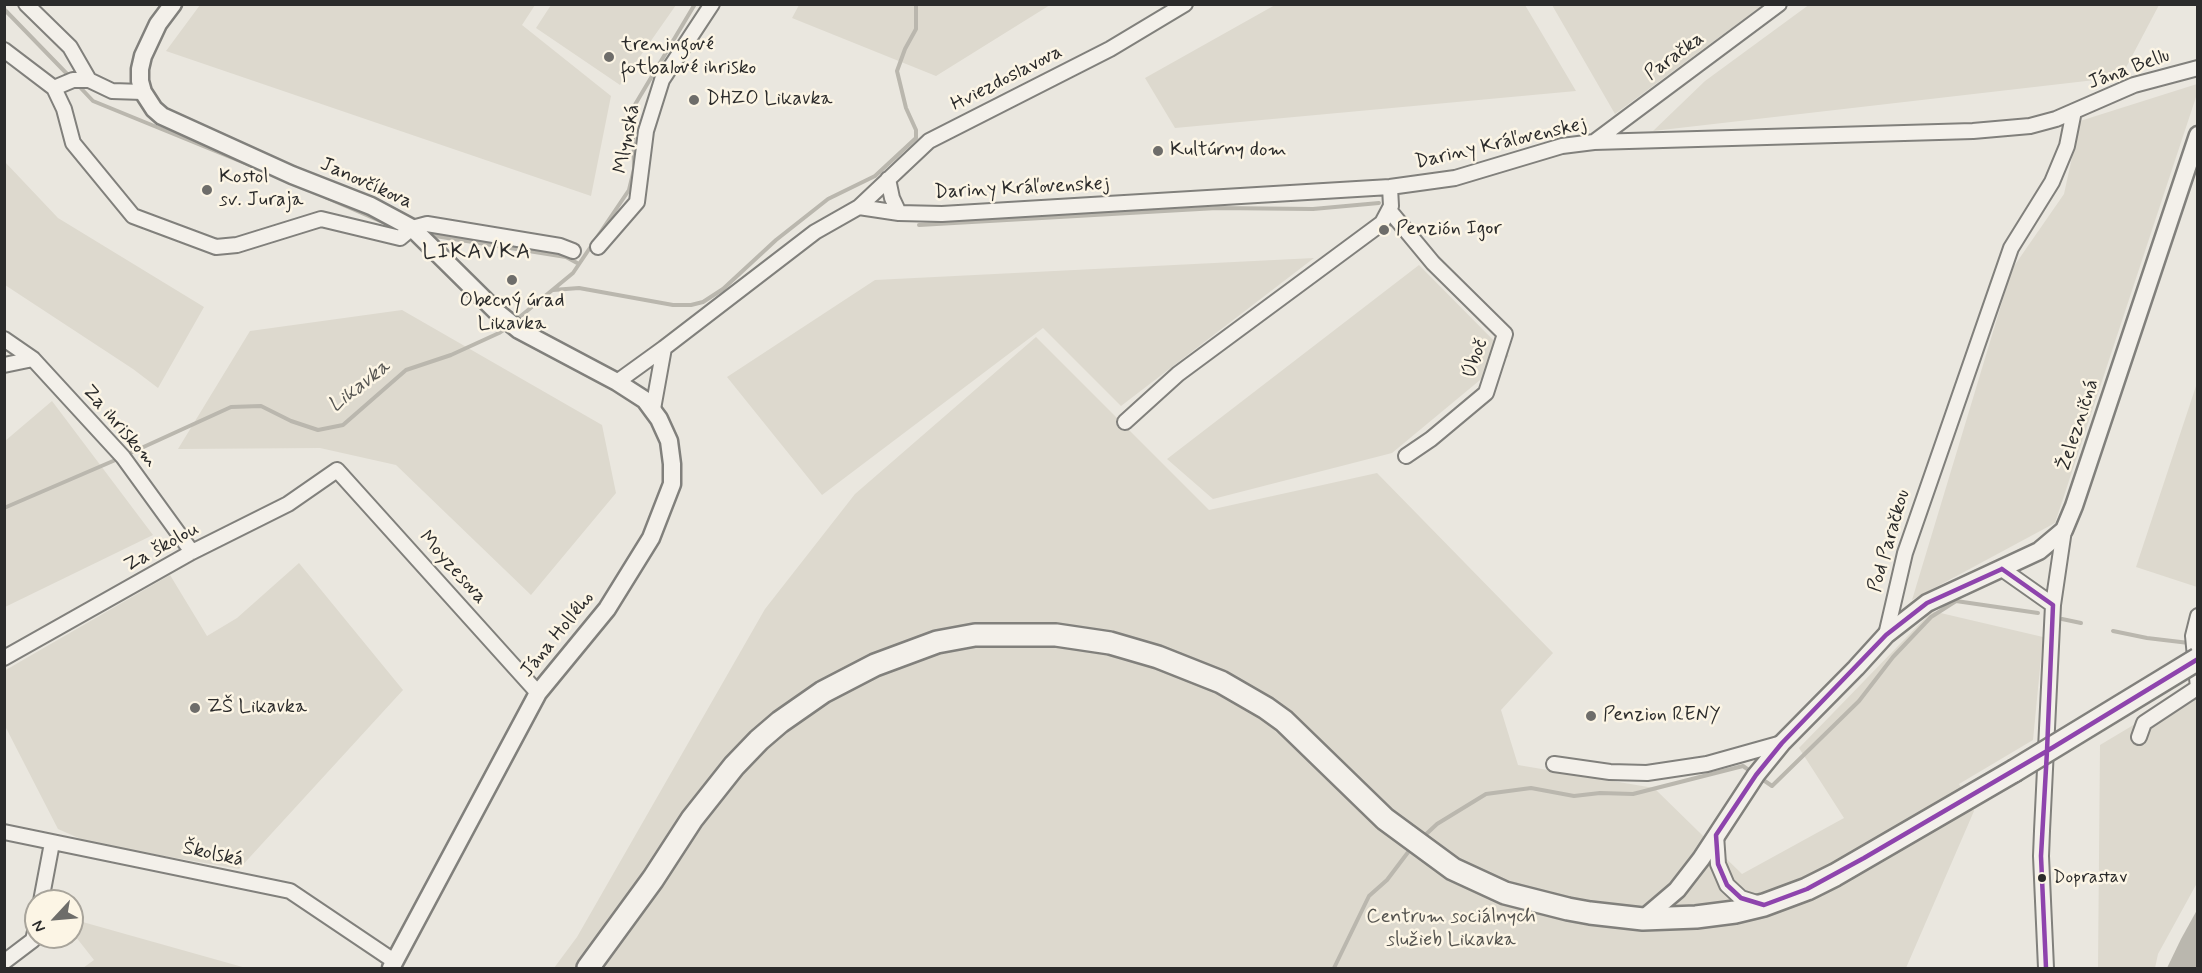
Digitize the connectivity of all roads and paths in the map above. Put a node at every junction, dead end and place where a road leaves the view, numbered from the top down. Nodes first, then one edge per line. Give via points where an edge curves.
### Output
1 (26, 4) edge
2 (173, 4) edge
3 (712, 4) edge
4 (1185, 4) edge
5 (1779, 4) edge
6 (4, 50) edge
7 (2198, 68) edge
8 (89, 80) junction
9 (54, 88) junction
10 (143, 92) junction
11 (2074, 111) junction
12 (2198, 135) edge
13 (1594, 142) junction
14 (888, 179) junction
15 (1390, 187) junction
16 (859, 207) junction
17 (1389, 210) junction
18 (899, 213) junction
19 (412, 228) junction
20 (597, 247) dead end
21 (573, 251) dead end
22 (4, 339) edge
23 (664, 348) junction
24 (33, 359) junction
25 (4, 365) edge
26 (617, 382) junction
27 (653, 409) junction
28 (1125, 422) dead end
29 (1406, 456) dead end
30 (337, 470) joint
31 (2064, 530) junction
32 (192, 552) junction
33 (2002, 569) junction
34 (2053, 605) junction
35 (2198, 616) edge
36 (1886, 635) junction
37 (4, 658) edge
38 (2198, 659) edge
39 (2197, 688) edge
40 (538, 693) junction
41 (2139, 737) dead end
42 (1782, 743) junction
43 (1554, 764) dead end
44 (4, 832) edge
45 (1716, 835) junction
46 (52, 843) junction
47 (43, 889) edge
48 (1764, 905) junction
49 (1643, 919) junction
50 (24, 947) edge
51 (4, 962) edge
52 (392, 965) edge
53 (588, 969) edge
54 (2046, 969) edge

1 - 8 street via 70,46
2 - 10 street via 143,56
3 - 20 street, Mlynská via 662,80 646,132 637,202
4 - 14 street, Hviezdoslavova via 1110,49 929,141
5 - 13 street, Paračka
6 - 9 street
7 - 11 street, Jána Bellu via 2134,85
8 - 9 street via 73,80
8 - 10 street via 112,91
9 - 19 street via 73,144 133,216 216,247 237,245 321,219 400,238
10 - 19 street, Janovčíkova via 162,116 371,206
11 - 13 street, Dariny Kráľovenskej via 2030,126 1973,131
11 - 36 street, Pod Paračkou via 2067,146 2052,182 2010,248 1905,553
12 - 31 street, Železničná
13 - 15 street, Dariny Kráľovenskej via 1562,146 1455,178
14 - 16 street, Hviezdoslavova
14 - 18 street
15 - 17 street
15 - 18 street, Dariny Kráľovenskej via 942,214
16 - 18 street, Dariny Kráľovenskej
16 - 23 street via 815,232
17 - 28 street via 1382,224 1178,374
17 - 29 street, Úboč via 1433,263 1505,334 1486,393
19 - 21 street via 427,224
19 - 26 street, Janovčíkova via 519,330
22 - 24 street, Za ihriskom
23 - 26 street
23 - 27 street
24 - 25 street
24 - 32 street, Za ihriskom via 123,457
26 - 27 street, Janovčíkova
27 - 40 street, Jána Hollého via 665,431 672,464 672,484 662,514 607,609
30 - 32 street, Za školou via 288,504
30 - 40 street, Moyzesova
31 - 33 street, Železničná via 2038,551
31 - 34 street
32 - 37 street, Za školou
33 - 34 street
33 - 36 street, Železničná via 1927,603
34 - 54 street via 2041,856
35 - 39 street via 2193,636
36 - 42 street
38 - 48 main road, bridge via 1835,875
39 - 41 street via 2144,723
40 - 52 street, Jána Hollého
42 - 43 street via 1707,764 1647,773
42 - 45 street
44 - 46 street, Školská
45 - 48 street via 1718,864 1727,885 1741,897
45 - 49 street via 1677,890
46 - 47 street
46 - 52 street, Školská via 290,891
48 - 49 main road via 1696,917
49 - 53 main road via 1568,909 1505,892 1453,869 1384,819 1284,722 1203,675 1110,643 1024,633 989,634 910,651 850,677 759,740 692,819
50 - 51 street

